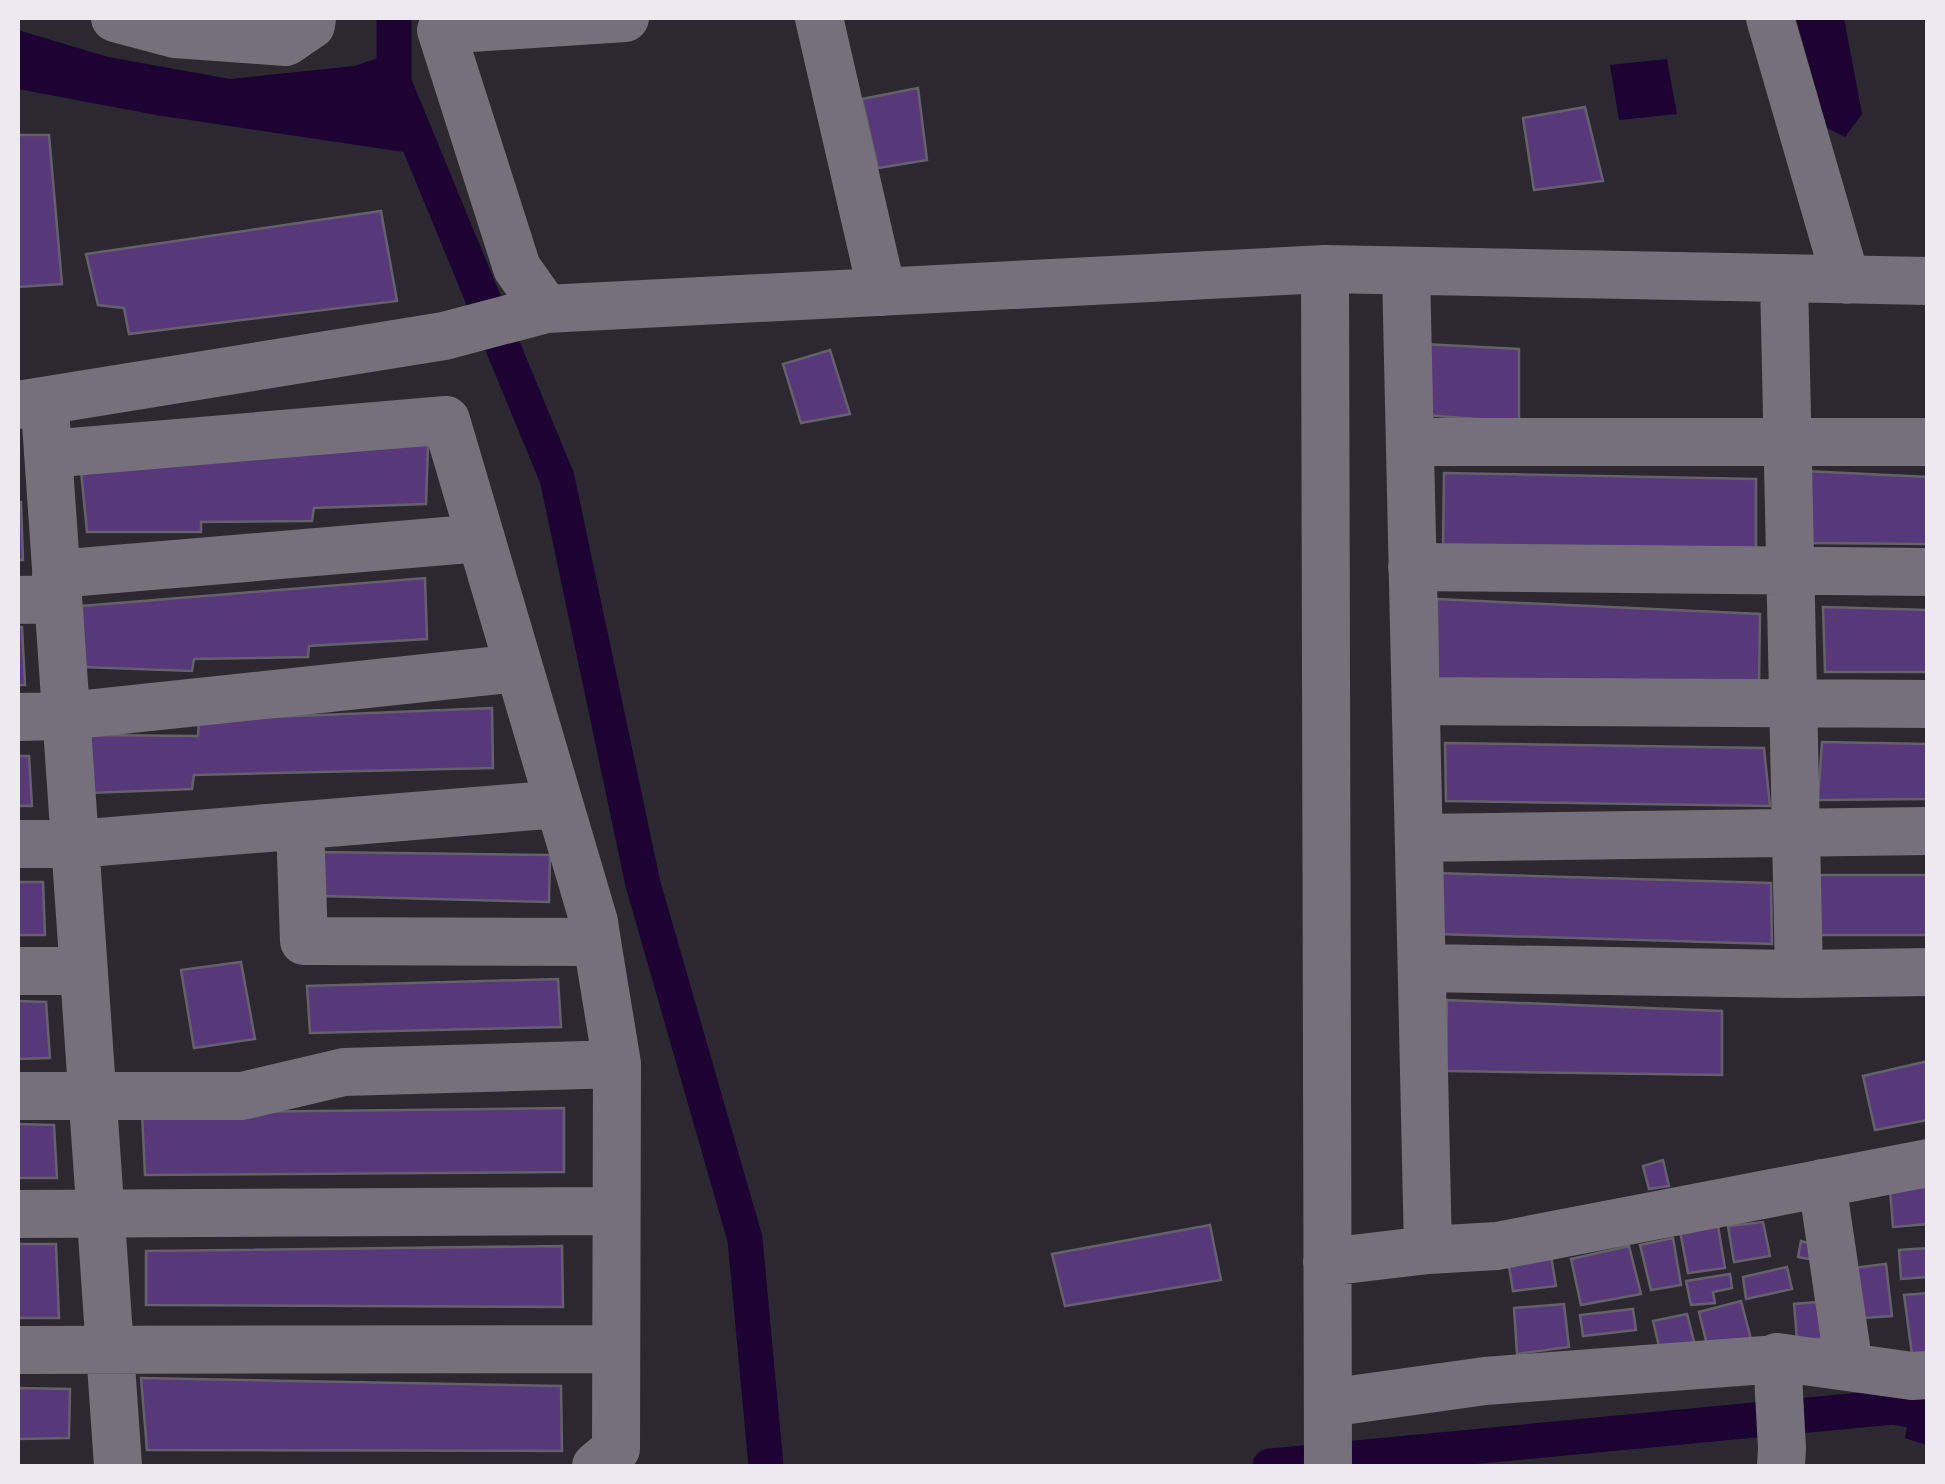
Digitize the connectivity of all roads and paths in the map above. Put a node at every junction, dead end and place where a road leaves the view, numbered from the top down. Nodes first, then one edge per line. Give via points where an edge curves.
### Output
1 (115, 18) edge
2 (312, 18) edge
3 (625, 18) edge
4 (819, 18) edge
5 (1770, 18) edge
6 (440, 24) edge
7 (1325, 270) junction
8 (1406, 271) junction
9 (1784, 278) junction
10 (1846, 280) junction
11 (1928, 282) edge
12 (882, 292) junction
13 (546, 309) junction
14 (31, 403) edge
15 (1410, 442) junction
16 (1787, 442) junction
17 (1928, 442) edge
18 (38, 468) edge
19 (481, 538) junction
20 (1412, 566) junction
21 (1790, 570) junction
22 (1928, 572) edge
23 (44, 591) edge
24 (519, 668) junction
25 (1416, 701) junction
26 (1793, 703) junction
27 (1928, 704) edge
28 (66, 716) junction
29 (18, 717) edge
30 (559, 804) junction
31 (300, 826) junction
32 (1928, 830) edge
33 (1796, 832) junction
34 (1419, 838) junction
35 (18, 844) edge
36 (75, 844) junction
37 (597, 942) junction
38 (1422, 968) junction
39 (18, 971) edge
40 (84, 971) junction
41 (1928, 972) edge
42 (1800, 974) junction
43 (617, 1064) junction
44 (18, 1096) edge
45 (93, 1096) junction
46 (1928, 1163) edge
47 (1822, 1184) junction
48 (616, 1211) junction
49 (18, 1214) edge
50 (101, 1214) junction
51 (1428, 1250) junction
52 (1327, 1262) junction
53 (18, 1350) edge
54 (110, 1350) junction
55 (616, 1350) junction
56 (1778, 1360) junction
57 (1849, 1367) junction
58 (1928, 1375) edge
59 (1328, 1408) junction
60 (118, 1466) edge
61 (596, 1466) edge
62 (1328, 1466) edge
63 (1781, 1466) edge

1 - 2 street via 175,34 286,42
3 - 6 street
4 - 12 street
5 - 10 street
6 - 13 street via 518,268
7 - 8 street
7 - 12 street
7 - 52 street
8 - 9 street
8 - 15 street
9 - 10 street
9 - 16 street
10 - 11 street
12 - 13 street
13 - 14 street via 444,336
14 - 18 street
15 - 16 street
15 - 20 street
16 - 17 street
16 - 21 street
18 - 19 street via 446,420
18 - 23 street
19 - 23 street
19 - 24 street
20 - 21 street
20 - 25 street
21 - 22 street
21 - 26 street
23 - 28 street
24 - 28 street
24 - 30 street
25 - 26 street
25 - 34 street
26 - 27 street
26 - 33 street
28 - 29 street
28 - 36 street
30 - 31 street
30 - 37 street
31 - 36 street
31 - 37 street via 304,941
32 - 33 street
33 - 34 street
33 - 42 street
34 - 38 street
35 - 36 street
36 - 40 street
37 - 43 street
38 - 42 street
38 - 51 street
39 - 40 street
40 - 45 street
41 - 42 street
43 - 45 street via 344,1072 242,1096
43 - 48 street
44 - 45 street
45 - 50 street
46 - 47 street
47 - 51 street via 1497,1246
47 - 57 street
48 - 50 street
48 - 55 street
49 - 50 street
50 - 54 street
51 - 52 street
52 - 59 street
53 - 54 street
54 - 55 street
54 - 60 street
55 - 61 street via 616,1450
56 - 57 street
56 - 59 street via 1485,1381
56 - 63 street
57 - 58 street
59 - 62 street

